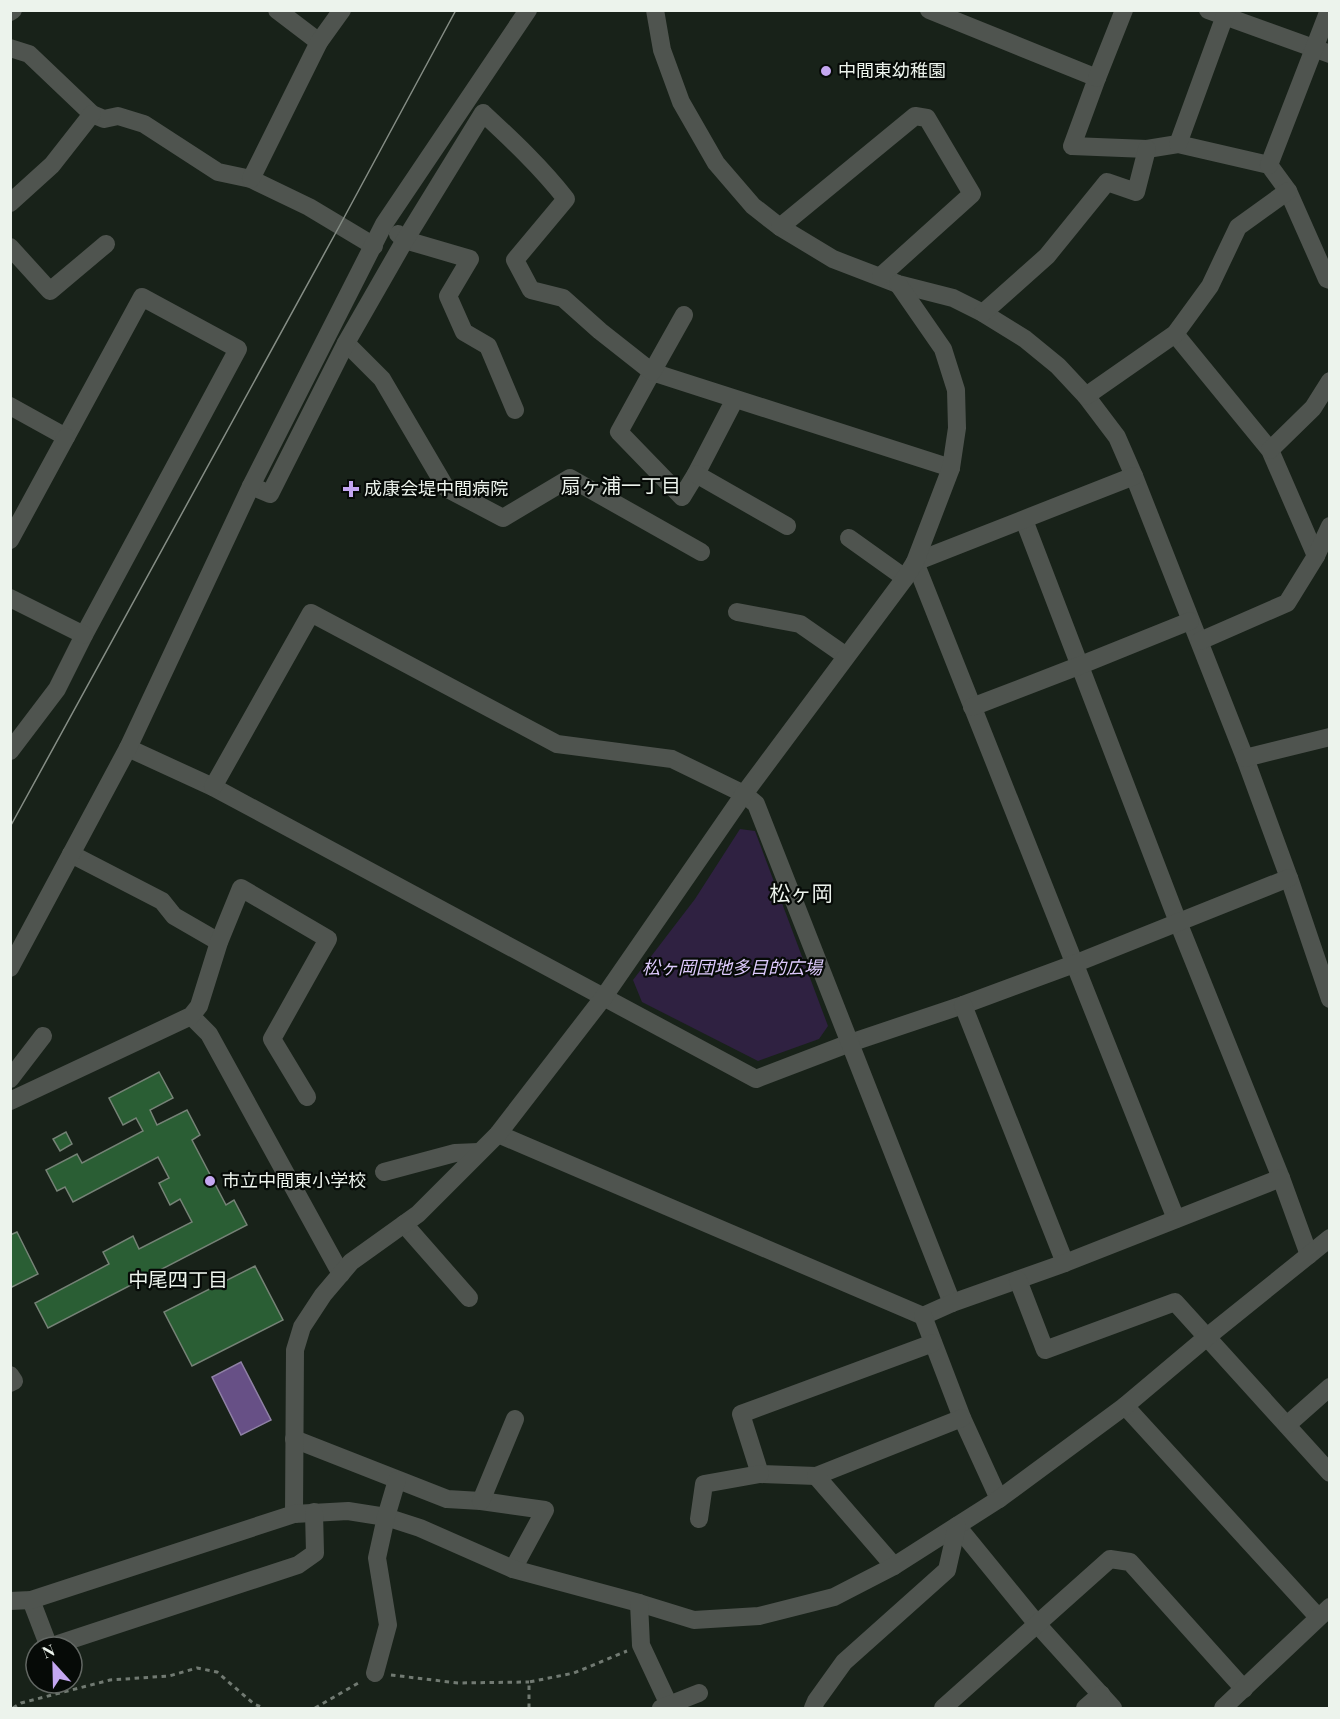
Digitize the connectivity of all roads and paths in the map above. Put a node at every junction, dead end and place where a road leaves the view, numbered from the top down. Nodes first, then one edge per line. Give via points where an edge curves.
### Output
1 (277, 10) edge
2 (342, 10) edge
3 (528, 10) edge
4 (656, 10) edge
5 (929, 10) edge
6 (1124, 10) edge
7 (1329, 10) edge
8 (1220, 13) edge
9 (319, 42) junction
10 (10, 48) edge
11 (1322, 51) edge
12 (1097, 78) junction
13 (92, 114) junction
14 (1178, 144) junction
15 (1147, 149) junction
16 (1269, 165) junction
17 (251, 179) junction
18 (1288, 191) junction
19 (10, 203) edge
20 (384, 224) junction
21 (780, 227) junction
22 (405, 240) junction
23 (106, 244) dead end
24 (374, 246) junction
25 (10, 247) edge
26 (881, 276) junction
27 (1329, 278) edge
28 (898, 284) junction
29 (983, 313) junction
30 (684, 315) dead end
31 (1175, 334) junction
32 (346, 343) junction
33 (652, 372) junction
34 (1329, 381) edge
35 (1086, 396) junction
36 (735, 399) junction
37 (10, 406) edge
38 (515, 410) dead end
39 (66, 437) junction
40 (1270, 450) junction
41 (951, 468) junction
42 (696, 474) junction
43 (1134, 476) junction
44 (251, 486) junction
45 (1024, 520) junction
46 (787, 526) dead end
47 (1329, 526) edge
48 (849, 538) dead end
49 (10, 540) edge
50 (701, 552) dead end
51 (1316, 556) junction
52 (915, 562) junction
53 (905, 578) junction
54 (10, 598) edge
55 (737, 612) dead end
56 (1190, 621) junction
57 (84, 635) junction
58 (1200, 641) junction
59 (846, 656) junction
60 (1081, 665) junction
61 (972, 707) junction
62 (1329, 737) edge
63 (128, 748) junction
64 (10, 751) edge
65 (1245, 758) junction
66 (213, 787) junction
67 (744, 794) junction
68 (71, 854) junction
69 (1289, 878) junction
70 (1178, 922) junction
71 (219, 942) junction
72 (1074, 964) junction
73 (10, 968) edge
74 (603, 998) junction
75 (1329, 999) edge
76 (963, 1005) junction
77 (190, 1017) junction
78 (43, 1036) dead end
79 (850, 1043) junction
80 (10, 1079) edge
81 (308, 1097) dead end
82 (10, 1101) edge
83 (498, 1134) junction
84 (479, 1152) junction
85 (384, 1172) dead end
86 (1281, 1178) junction
87 (1176, 1219) junction
88 (404, 1224) junction
89 (1329, 1238) edge
90 (1309, 1255) junction
91 (1065, 1263) junction
92 (341, 1274) junction
93 (1018, 1280) junction
94 (470, 1298) dead end
95 (952, 1303) junction
96 (923, 1316) junction
97 (1207, 1337) junction
98 (933, 1343) junction
99 (10, 1375) edge
100 (10, 1383) edge
101 (1329, 1387) edge
102 (1125, 1406) junction
103 (963, 1418) junction
104 (515, 1419) dead end
105 (1287, 1425) junction
106 (294, 1439) junction
107 (1329, 1473) edge
108 (760, 1474) junction
109 (816, 1476) junction
110 (397, 1480) junction
111 (999, 1499) junction
112 (481, 1501) junction
113 (314, 1512) junction
114 (294, 1514) junction
115 (386, 1517) junction
116 (699, 1519) dead end
117 (957, 1526) junction
118 (894, 1566) junction
119 (513, 1569) junction
120 (31, 1600) junction
121 (10, 1601) edge
122 (639, 1603) junction
123 (1324, 1612) edge
124 (1037, 1624) junction
125 (44, 1635) edge
126 (84, 1635) edge
127 (640, 1645) junction
128 (375, 1673) junction
129 (529, 1682) junction
130 (1244, 1689) junction
131 (699, 1693) dead end
132 (1101, 1694) junction
133 (665, 1707) edge
134 (13, 1708) edge
135 (264, 1708) edge
136 (315, 1708) edge
137 (529, 1708) edge
138 (813, 1708) edge
139 (943, 1708) edge
140 (1085, 1708) edge
141 (1113, 1708) edge
142 (1223, 1708) edge

1 - 9 street
2 - 9 street
3 - 20 street
4 - 21 street via 662,50 681,102 716,163 753,206
5 - 12 street
6 - 12 street
7 - 11 street
8 - 11 street
8 - 14 street
9 - 17 street
10 - 13 street via 29,54
11 - 16 street
12 - 15 street via 1072,146
13 - 17 street via 144,124 218,171
13 - 19 street via 52,165
14 - 15 street
14 - 16 street
15 - 29 street via 1136,192 1107,182 1047,256
16 - 18 street
17 - 24 street via 309,207
18 - 27 street
18 - 31 street via 1238,227 1210,286
20 - 22 street
20 - 24 street
21 - 26 street via 833,259
21 - 26 street via 915,116 927,118 972,194
22 - 32 street
22 - 33 street via 483,113 566,199 515,260 531,290 563,298
22 - 38 street via 470,259 448,296 464,332 488,346
23 - 25 street via 50,291
24 - 44 street
26 - 28 street
28 - 29 street via 953,298
28 - 41 street via 943,350 956,390 957,428
29 - 35 street via 1025,339
30 - 33 street
31 - 35 street
31 - 40 street
32 - 44 street via 270,494
32 - 50 street via 382,378 446,488 503,518 570,478
33 - 36 street
33 - 42 street via 619,432 682,497
34 - 40 street via 1313,408
35 - 43 street via 1117,437
36 - 41 street
36 - 42 street
37 - 39 street
39 - 49 street
39 - 57 street via 142,297 238,349
40 - 51 street
41 - 52 street
42 - 46 street
43 - 45 street
43 - 56 street
44 - 63 street
45 - 52 street
45 - 60 street
47 - 51 street
48 - 53 street
51 - 58 street via 1287,603
52 - 53 street
52 - 61 street
53 - 59 street
54 - 57 street
55 - 59 street via 800,624
56 - 58 street
56 - 60 street
57 - 64 street via 57,689
58 - 65 street
59 - 67 street
60 - 61 street
60 - 70 street
61 - 72 street
62 - 65 street
63 - 66 street
63 - 68 street
65 - 69 street
66 - 67 street via 310,613 557,744 672,759
66 - 74 street
67 - 74 street
67 - 79 street via 756,804
68 - 71 street via 162,901 174,916
68 - 73 street
69 - 70 street
69 - 75 street
70 - 72 street
70 - 86 street
71 - 77 street via 199,1006
71 - 81 street via 241,888 328,939 272,1039
72 - 76 street
72 - 87 street
74 - 79 street via 756,1079
74 - 83 street
76 - 79 street
76 - 91 street
77 - 82 street
77 - 92 street via 209,1034
78 - 80 street
79 - 95 street
83 - 84 street
83 - 96 street
84 - 85 street
84 - 88 street
86 - 87 street
86 - 90 street
87 - 91 street
88 - 92 street via 351,1262
88 - 94 street
89 - 90 street
90 - 97 street
91 - 93 street
92 - 106 street via 302,1327 295,1350
93 - 95 street
93 - 97 street via 1045,1350 1175,1302
95 - 96 street
96 - 98 street
97 - 102 street
97 - 105 street
98 - 103 street
98 - 108 street via 741,1414
99 - 100 street via 14,1381
101 - 105 street
102 - 111 street
102 - 123 street
103 - 109 street
103 - 111 street
104 - 112 street
105 - 107 street
106 - 110 street
106 - 114 street
108 - 109 street
108 - 116 street via 704,1484
109 - 118 street
110 - 112 street via 447,1499
110 - 115 street
111 - 117 street
112 - 119 street via 544,1510
113 - 114 street
113 - 115 street via 348,1511
113 - 126 street via 315,1552 298,1564
114 - 120 street
115 - 119 street via 420,1527
115 - 128 street via 377,1558 388,1625
117 - 118 street
117 - 124 street
117 - 138 street via 947,1570 844,1662
118 - 122 street via 834,1597 759,1616 694,1620
119 - 122 street
120 - 121 street
120 - 125 street
122 - 127 street
123 - 130 street
124 - 130 street via 1110,1559 1130,1562
124 - 132 street
124 - 139 street
127 - 129 path via 574,1673
127 - 133 street
128 - 129 path via 458,1683
128 - 136 path
129 - 137 path
130 - 142 street
131 - 133 street
132 - 140 street
132 - 141 street
134 - 135 path via 110,1680 169,1676 197,1668 217,1672

